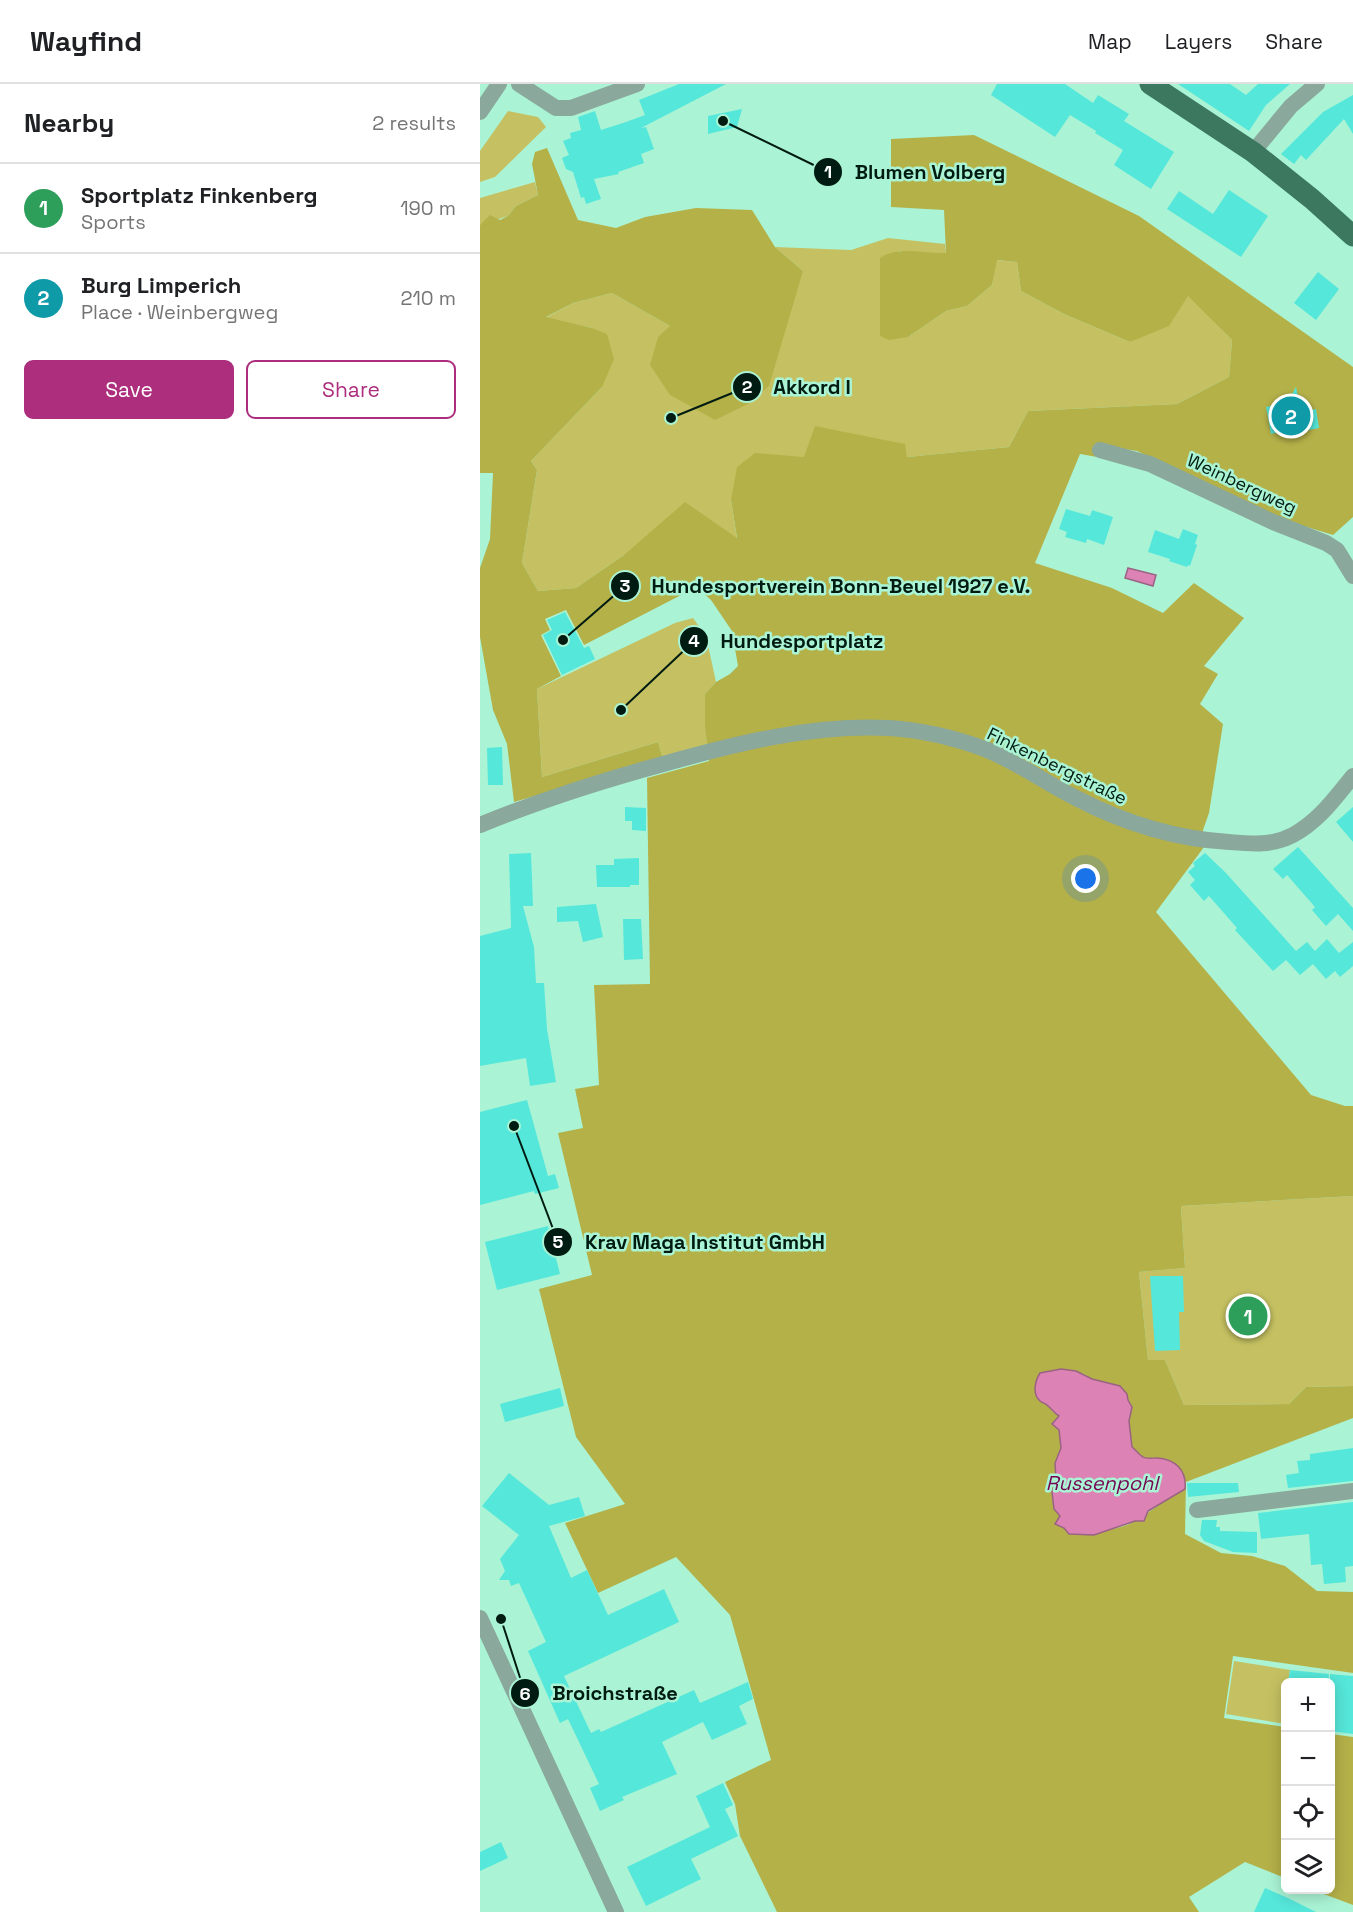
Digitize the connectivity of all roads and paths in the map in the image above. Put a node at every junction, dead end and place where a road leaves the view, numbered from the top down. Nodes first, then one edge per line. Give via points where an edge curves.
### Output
1 (499, 84) edge
2 (519, 84) edge
3 (637, 84) edge
4 (1150, 84) edge
5 (1317, 84) edge
6 (480, 112) edge
7 (1252, 152) junction
8 (1353, 236) edge
9 (1100, 450) dead end
10 (1353, 576) edge
11 (1353, 776) edge
12 (480, 825) edge
13 (1353, 1491) edge
14 (1197, 1510) dead end
15 (480, 1618) edge
16 (616, 1912) edge

1 - 6 street
2 - 3 street via 556,108 571,108
4 - 7 main road
5 - 7 street via 1291,106
7 - 8 main road
9 - 10 street, Weinbergweg via 1150,464 1326,543 1336,550
11 - 12 street, Finkenbergstraße via 1313,822 1293,835 1264,844 1215,841 1151,829 1118,818 986,750 964,743 890,728 846,728 730,745 608,779
13 - 14 street
15 - 16 street

